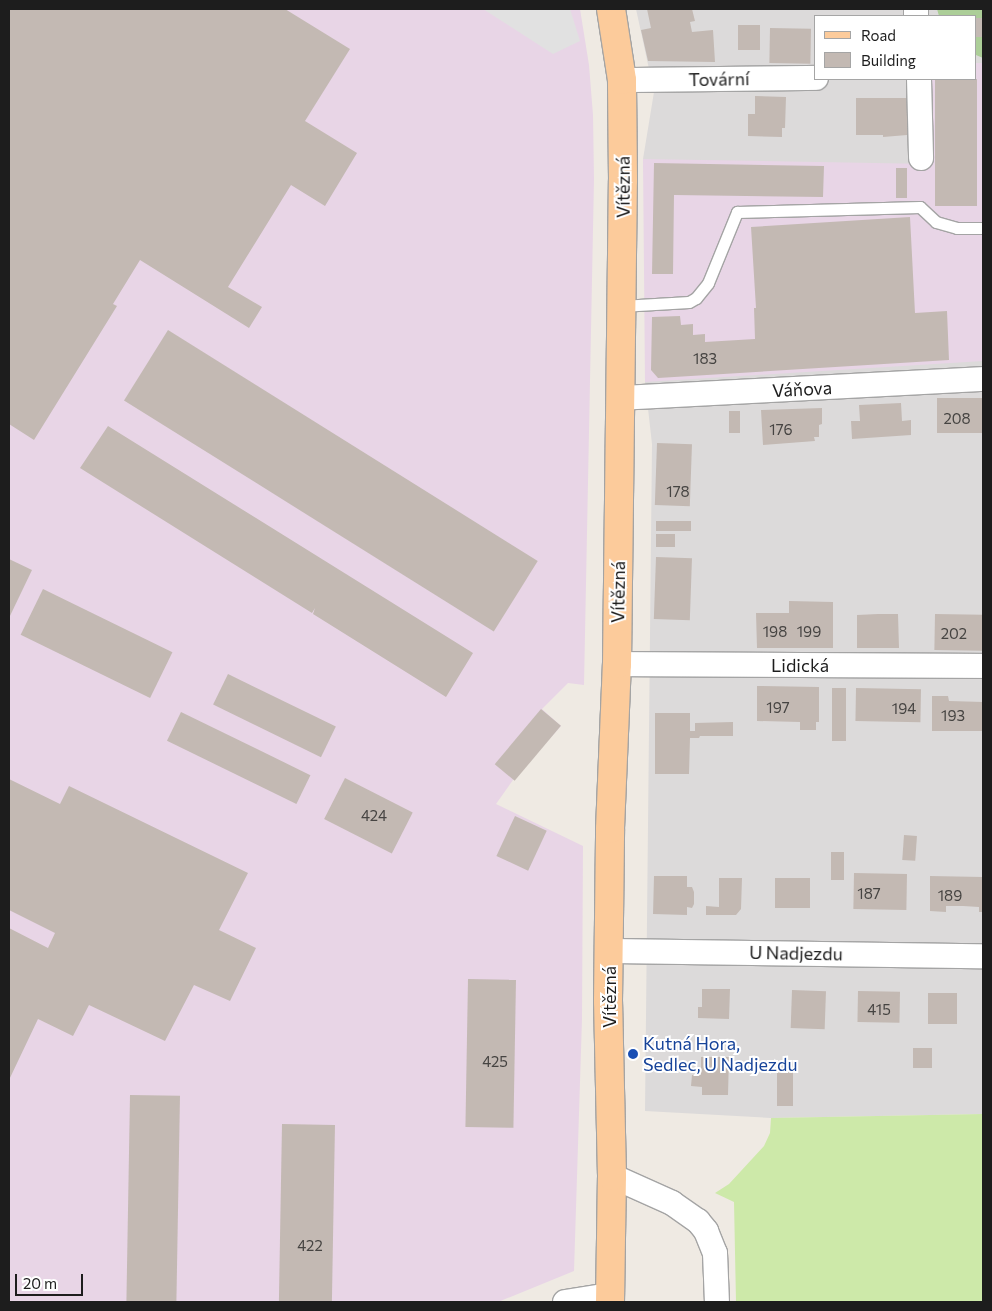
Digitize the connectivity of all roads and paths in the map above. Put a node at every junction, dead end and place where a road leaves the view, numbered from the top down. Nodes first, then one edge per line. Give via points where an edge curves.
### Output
1 (611, 9) edge
2 (814, 78) edge
3 (622, 80) junction
4 (919, 80) edge
5 (921, 158) dead end
6 (983, 228) edge
7 (622, 306) junction
8 (983, 379) edge
9 (620, 398) junction
10 (616, 664) junction
11 (983, 666) edge
12 (608, 951) junction
13 (983, 956) edge
14 (612, 1176) junction
15 (610, 1298) edge
16 (565, 1302) edge
17 (717, 1302) edge

1 - 3 main road, Vítězná
2 - 3 street, Tovární
3 - 7 main road, Vítězná
4 - 5 street
6 - 7 lane via 958,228 936,222 920,207 737,212 708,283 696,298 689,302
7 - 9 main road, Vítězná
8 - 9 street, Váňova
9 - 10 main road, Vítězná
10 - 11 street, Lidická
10 - 12 main road, Vítězná
12 - 13 street, U Nadjezdu
12 - 14 main road, Vítězná
14 - 15 main road, Vítězná
14 - 17 street via 672,1203 698,1221 715,1253
15 - 16 street

